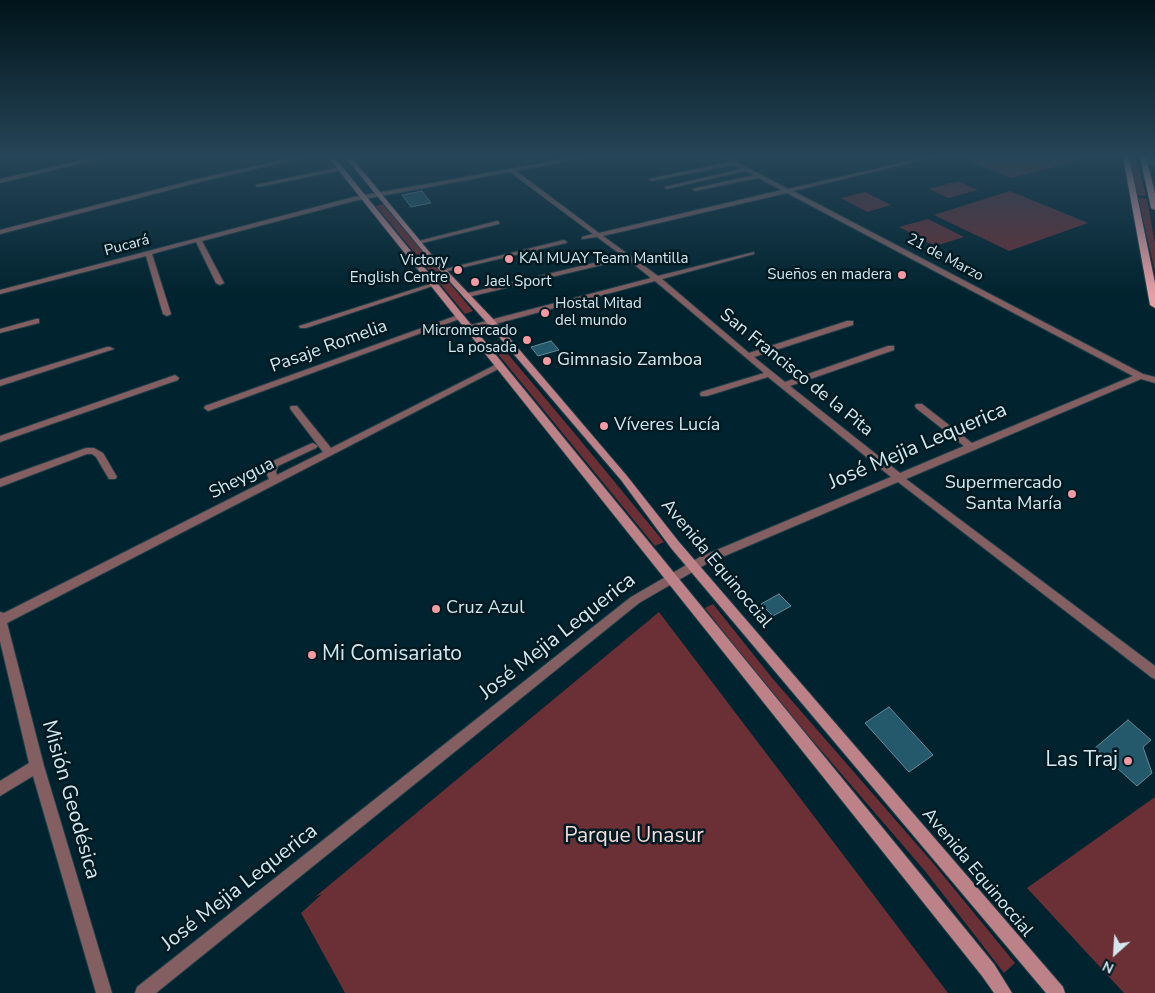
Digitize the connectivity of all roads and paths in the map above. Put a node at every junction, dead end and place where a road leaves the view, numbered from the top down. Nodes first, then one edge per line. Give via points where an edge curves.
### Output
1 (110, 203) edge
2 (337, 203) edge
3 (368, 203) edge
4 (387, 203) edge
5 (556, 203) edge
6 (732, 203) edge
7 (811, 203) edge
8 (1135, 203) edge
9 (497, 223) dead end
10 (0, 232) edge
11 (597, 234) junction
12 (584, 238) dead end
13 (198, 240) junction
14 (418, 242) junction
15 (564, 242) dead end
16 (148, 253) junction
17 (489, 253) dead end
18 (752, 253) dead end
19 (628, 257) junction
20 (494, 259) junction
21 (444, 270) junction
22 (656, 278) junction
23 (220, 283) dead end
24 (435, 284) junction
25 (0, 292) edge
26 (467, 296) junction
27 (1155, 303) edge
28 (167, 314) dead end
29 (461, 317) junction
30 (36, 321) dead end
31 (491, 322) junction
32 (850, 323) dead end
33 (303, 326) dead end
34 (470, 328) junction
35 (0, 331) edge
36 (891, 348) dead end
37 (110, 349) dead end
38 (749, 356) junction
39 (500, 366) junction
40 (770, 374) junction
41 (1140, 376) junction
42 (175, 378) dead end
43 (1155, 380) edge
44 (0, 383) edge
45 (783, 385) junction
46 (704, 394) dead end
47 (919, 406) dead end
48 (208, 408) dead end
49 (294, 408) dead end
50 (0, 439) edge
51 (313, 446) dead end
52 (971, 448) junction
53 (329, 453) junction
54 (112, 477) dead end
55 (899, 478) junction
56 (276, 481) junction
57 (0, 483) edge
58 (694, 566) junction
59 (671, 580) junction
60 (0, 620) edge
61 (1155, 673) edge
62 (37, 766) junction
63 (0, 789) edge
64 (104, 993) edge
65 (143, 993) edge
66 (1004, 993) edge
67 (1056, 993) edge

1 - 10 street
2 - 13 street, Pucará
3 - 24 main road
4 - 14 main road, Avenida Equinoccial
5 - 11 street, San Francisco de la Pita
6 - 11 street
7 - 41 street, 21 de Marzo
8 - 27 main road
9 - 14 street
11 - 12 street
11 - 19 street, San Francisco de la Pita
13 - 16 street, Pucará
13 - 23 street
14 - 21 main road, Avenida Equinoccial
15 - 20 street
16 - 25 street, Pucará
16 - 28 street
17 - 20 street
18 - 22 street
19 - 22 street, San Francisco de la Pita
19 - 26 street
20 - 21 street
21 - 26 main road, Avenida Equinoccial
22 - 31 street
22 - 38 street, San Francisco de la Pita
24 - 29 main road
24 - 33 street
26 - 31 main road, Avenida Equinoccial
29 - 34 main road
29 - 48 street, Pasaje Romelia
30 - 35 street
31 - 34 street
31 - 58 main road, Avenida Equinoccial
32 - 38 street
34 - 39 main road
36 - 45 street
37 - 44 street
38 - 40 street, San Francisco de la Pita
39 - 53 street, Sheygua
39 - 59 main road
40 - 45 street, San Francisco de la Pita
40 - 46 street
41 - 43 street, 21 de Marzo
41 - 52 street, José Mejia Lequerica
42 - 50 street
45 - 55 street, San Francisco de la Pita
47 - 52 street
49 - 53 street
51 - 56 street via 274,464 271,472
52 - 55 street, José Mejia Lequerica
53 - 56 street, Sheygua
54 - 57 street via 100,455 86,451
55 - 58 street, José Mejia Lequerica
55 - 61 street, San Francisco de la Pita
56 - 60 street, Sheygua
58 - 59 street, José Mejia Lequerica
58 - 67 main road, Avenida Equinoccial
59 - 65 street, José Mejia Lequerica via 636,600
59 - 66 main road
60 - 62 street, Misión Geodésica
62 - 63 street
62 - 64 street, Misión Geodésica

